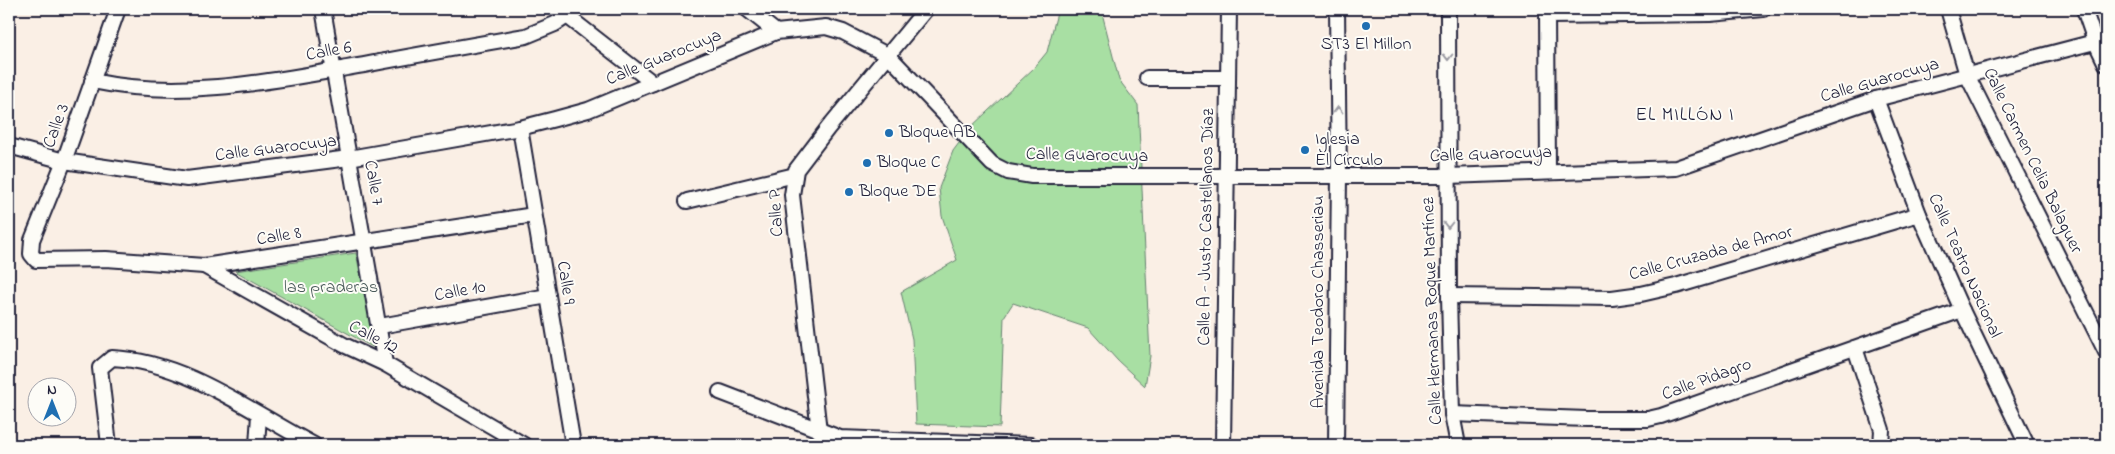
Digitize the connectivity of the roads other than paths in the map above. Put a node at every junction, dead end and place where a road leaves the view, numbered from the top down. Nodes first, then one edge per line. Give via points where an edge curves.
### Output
1 (118, 9) edge
2 (322, 9) edge
3 (747, 9) edge
4 (926, 9) edge
5 (1229, 9) edge
6 (1337, 9) edge
7 (1448, 9) edge
8 (1763, 9) edge
9 (1948, 9) edge
10 (2084, 9) edge
11 (563, 12) edge
12 (1547, 13) edge
13 (776, 32) junction
14 (2101, 40) edge
15 (889, 56) junction
16 (2106, 64) edge
17 (333, 70) junction
18 (1968, 75) junction
19 (1148, 78) dead end
20 (1228, 78) junction
21 (92, 81) junction
22 (653, 83) junction
23 (1876, 99) junction
24 (520, 128) junction
25 (9, 146) edge
26 (349, 158) junction
27 (64, 161) junction
28 (1548, 172) junction
29 (795, 175) junction
30 (1227, 176) junction
31 (1339, 176) junction
32 (1448, 176) junction
33 (687, 201) dead end
34 (1919, 214) junction
35 (534, 215) junction
36 (365, 241) junction
37 (30, 254) joint
38 (204, 266) junction
39 (548, 296) junction
40 (1449, 296) junction
41 (1962, 310) junction
42 (380, 326) junction
43 (1855, 348) junction
44 (2106, 352) edge
45 (385, 364) junction
46 (720, 392) dead end
47 (1452, 414) junction
48 (259, 415) junction
49 (819, 431) junction
50 (1882, 444) edge
51 (109, 445) edge
52 (257, 445) edge
53 (314, 445) edge
54 (524, 445) edge
55 (573, 445) edge
56 (1031, 445) edge
57 (1223, 445) edge
58 (1336, 445) edge
59 (1458, 445) edge
60 (2027, 445) edge

1 - 21 street, Calle 3
2 - 17 street, Calle 7
3 - 13 street
4 - 15 street, Calle P
5 - 20 street, Calle A - Justo Castellanos Díaz
31 -> 6 street, Avenida Teodoro Chasseriau
7 -> 32 street, Calle Hermanas Roque Martínez
8 - 12 street via 1710,14
9 - 18 street, Calle Carmen Celia Balaguer
10 - 14 street
11 - 17 street, Calle 6 via 549,27 526,36
11 - 22 street
12 - 28 street
13 - 15 street, Calle Guarocuya via 826,27
13 - 22 street, Calle Guarocuya
14 - 16 street
14 - 18 street, Calle Guarocuya
15 - 29 street, Calle P via 828,128
15 - 30 street, Calle Guarocuya via 992,164 1008,172 1032,176
17 - 21 street, Calle 6 via 186,90
17 - 26 street, Calle 7
18 - 23 street, Calle Guarocuya
18 - 44 street, Calle Carmen Celia Balaguer
19 - 20 street
20 - 30 street, Calle A - Justo Castellanos Díaz
21 - 27 street, Calle 3
22 - 24 street, Calle Guarocuya via 588,110
23 - 28 street, Calle Guarocuya via 1676,168
23 - 34 street, Calle Teatro Nacional
24 - 26 street, Calle Guarocuya
24 - 35 street, Calle 9
25 - 27 street, Calle Guarocuya
26 - 27 street, Calle Guarocuya via 187,179
26 - 36 street, Calle 7
27 - 37 street, Calle 3 via 32,240
28 - 32 street, Calle Guarocuya
29 - 33 street
29 - 49 street, Calle P via 792,195
30 - 31 street, Calle Guarocuya
30 - 57 street, Calle A - Justo Castellanos Díaz
31 - 32 street, Calle Guarocuya
31 - 58 street, Avenida Teodoro Chasseriau
32 -> 40 street, Calle Hermanas Roque Martínez
34 - 40 street, Calle Cruzada de Amor via 1641,294 1581,298
34 - 41 street, Calle Teatro Nacional
35 - 36 street, Calle 8
35 - 39 street, Calle 9
36 - 38 street, Calle 8
36 - 42 street, Calle 7
37 - 38 street, Calle 8 via 36,260 106,259
38 - 45 street, Calle 12 via 344,345
39 - 42 street, Calle 10
39 - 55 street, Calle 9
40 - 47 street, Calle Hermanas Roque Martínez
41 - 43 street, Calle Pidagro
41 - 60 street, Calle Teatro Nacional
42 - 45 street, Calle 7
43 - 47 street, Calle Pidagro via 1648,419
43 - 50 street via 1882,430
45 - 54 street, Calle 12
46 - 49 street
47 - 59 street, Calle Hermanas Roque Martínez
48 - 51 street via 183,374 144,361 112,358 100,368
48 - 52 street
48 - 53 street
49 - 56 street via 840,438

